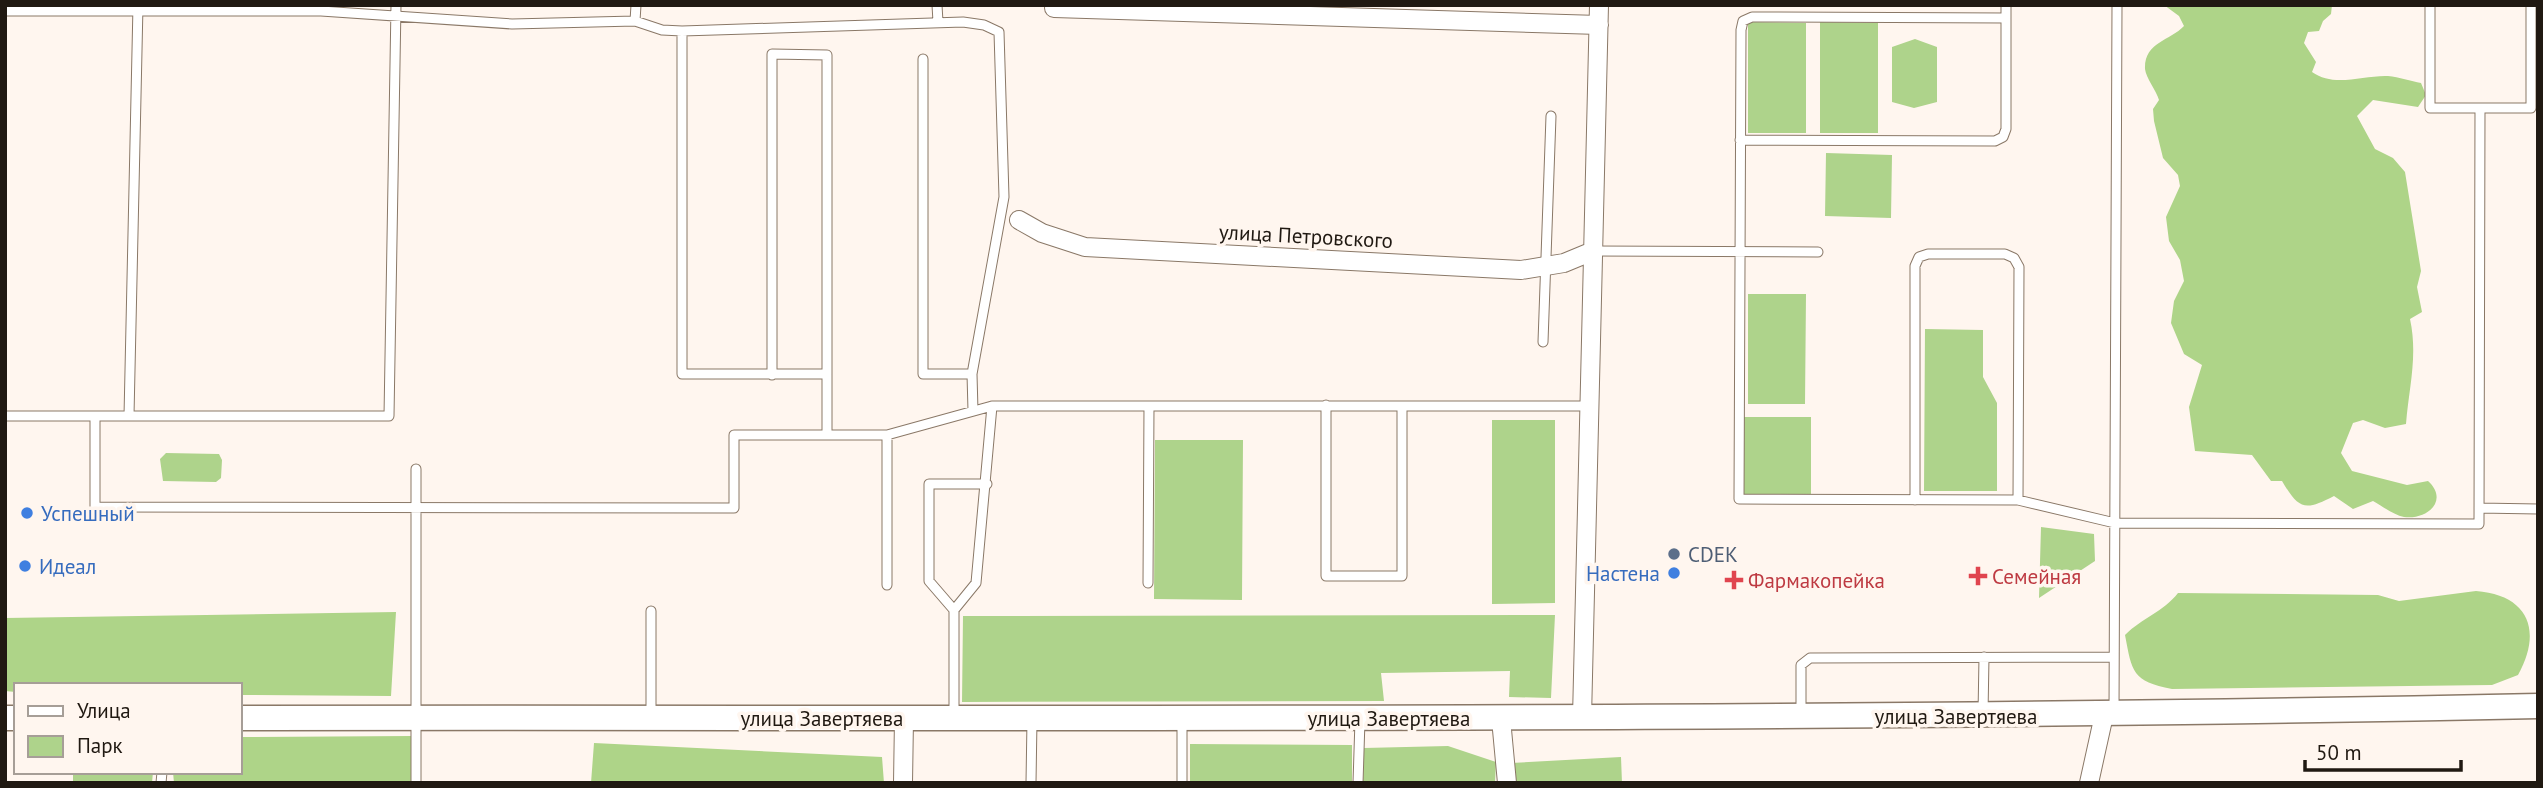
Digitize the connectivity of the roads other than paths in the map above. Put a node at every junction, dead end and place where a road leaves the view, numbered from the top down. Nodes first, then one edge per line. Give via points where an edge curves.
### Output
1 (396, 5) edge
2 (636, 5) edge
3 (937, 5) edge
4 (1599, 5) edge
5 (2006, 5) edge
6 (2117, 5) edge
7 (2430, 5) edge
8 (2531, 5) edge
9 (138, 8) edge
10 (1054, 8) dead end
11 (5, 11) edge
12 (395, 18) junction
13 (2006, 18) junction
14 (635, 22) junction
15 (938, 22) junction
16 (1599, 25) junction
17 (682, 31) junction
18 (923, 59) dead end
19 (2480, 108) junction
20 (1551, 116) dead end
21 (1740, 139) junction
22 (1019, 220) dead end
23 (1593, 251) junction
24 (1740, 251) junction
25 (1818, 252) dead end
26 (1546, 267) junction
27 (1544, 342) dead end
28 (772, 374) junction
29 (827, 374) junction
30 (972, 374) junction
31 (1326, 405) junction
32 (992, 406) junction
33 (1149, 406) junction
34 (1402, 406) junction
35 (1590, 406) junction
36 (973, 411) junction
37 (5, 416) edge
38 (95, 416) junction
39 (129, 416) junction
40 (827, 435) junction
41 (887, 435) junction
42 (416, 469) dead end
43 (987, 484) junction
44 (1915, 500) junction
45 (2018, 500) junction
46 (416, 508) junction
47 (2479, 508) junction
48 (2538, 509) edge
49 (2115, 523) junction
50 (1149, 583) dead end
51 (887, 586) dead end
52 (954, 610) junction
53 (651, 611) dead end
54 (1984, 657) junction
55 (2114, 657) junction
56 (2538, 706) edge
57 (2109, 715) junction
58 (1983, 716) junction
59 (1801, 717) junction
60 (242, 718) edge
61 (416, 718) junction
62 (651, 718) junction
63 (954, 718) junction
64 (1360, 718) junction
65 (1582, 718) junction
66 (904, 719) junction
67 (1032, 719) junction
68 (1182, 719) junction
69 (1501, 719) junction
70 (416, 783) edge
71 (903, 783) edge
72 (1031, 783) edge
73 (1182, 783) edge
74 (1358, 783) edge
75 (1507, 783) edge
76 (2088, 783) edge

1 - 12 lane
2 - 14 lane
3 - 15 lane
4 - 16 street
5 - 13 lane
6 - 49 lane
7 - 19 lane via 2430,108
8 - 19 lane via 2531,108
9 - 11 lane
9 - 12 lane via 321,11
9 - 39 lane
10 - 16 street
12 - 14 lane via 512,24
12 - 39 lane via 389,416
13 - 21 lane via 1752,17 1743,21
13 - 21 lane via 2006,129 1995,141
14 - 17 lane
15 - 17 lane
15 - 30 lane via 984,25 999,32 1004,197
16 - 23 street
17 - 28 lane via 682,374
18 - 30 lane via 923,374
19 - 47 lane
20 - 26 lane
21 - 24 lane
22 - 26 street, улица Петровского via 1085,247 1521,270
23 - 24 lane
23 - 26 street, улица Петровского
23 - 35 street
24 - 25 lane
24 - 44 lane via 1739,499
26 - 27 lane
28 - 29 lane
28 - 29 lane via 772,54 827,55
29 - 40 lane
30 - 36 lane
31 - 33 lane
31 - 34 lane
31 - 34 lane via 1326,576 1402,576
32 - 33 lane
32 - 36 lane
32 - 43 lane
33 - 50 lane
34 - 35 lane
35 - 65 street
36 - 41 lane
37 - 38 lane
38 - 39 lane
38 - 46 lane via 95,507
40 - 41 lane
40 - 46 lane via 734,435 734,508
41 - 51 lane
42 - 46 lane
43 - 52 lane via 976,583
43 - 52 lane via 929,485 929,581
44 - 45 lane
44 - 45 lane via 1915,266 1919,257 1928,254 2005,254 2019,267
45 - 49 lane
46 - 61 lane
47 - 48 lane
47 - 49 lane via 2479,524
49 - 55 lane
52 - 63 lane
53 - 62 lane
54 - 55 lane
54 - 58 lane
54 - 59 lane via 1810,658 1801,666
55 - 57 lane
56 - 57 main road, улица Завертяева
57 - 58 main road, улица Завертяева
57 - 76 street
58 - 59 main road, улица Завертяева
59 - 65 main road, улица Завертяева
60 - 61 main road, улица Завертяева
61 - 62 main road, улица Завертяева
61 - 70 lane
62 - 66 main road, улица Завертяева
63 - 66 main road, улица Завертяева
63 - 67 main road, улица Завертяева
64 - 68 main road, улица Завертяева
64 - 69 main road, улица Завертяева
64 - 74 lane
65 - 69 main road, улица Завертяева
66 - 71 street
67 - 68 main road, улица Завертяева
67 - 72 lane
68 - 73 lane
69 - 75 street

